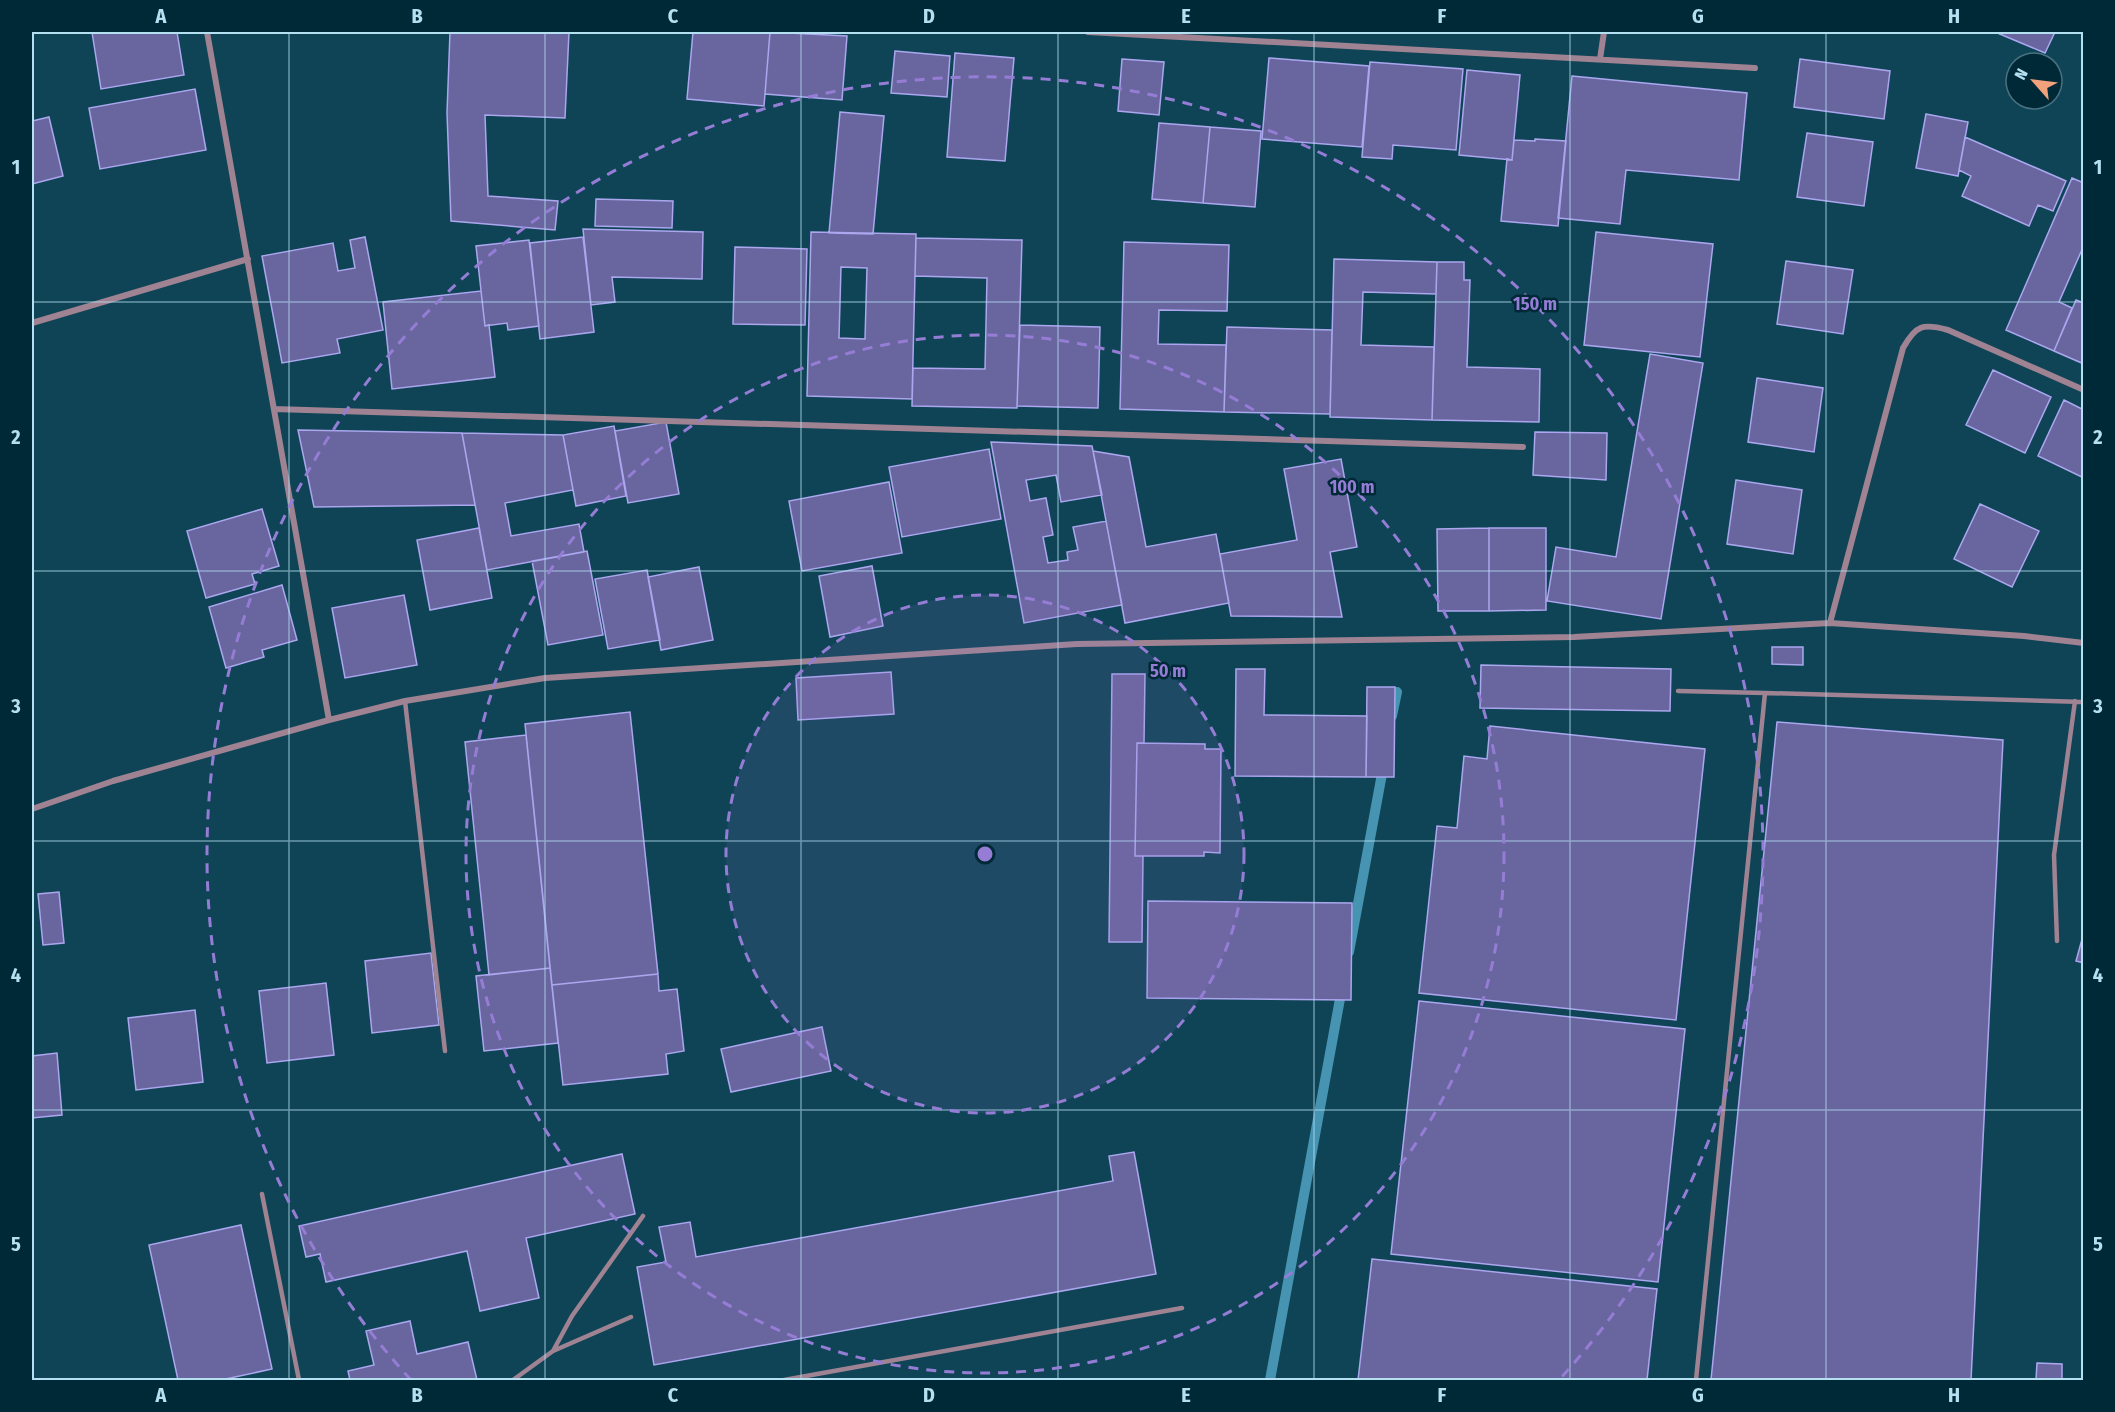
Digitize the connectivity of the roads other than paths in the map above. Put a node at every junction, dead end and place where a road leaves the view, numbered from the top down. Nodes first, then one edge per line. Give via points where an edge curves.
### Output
1 (207, 32) edge
2 (1088, 32) edge
3 (1252, 32) edge
4 (1604, 32) edge
5 (1251, 40) junction
6 (1600, 59) junction
7 (1755, 68) dead end
8 (248, 259) junction
9 (32, 323) edge
10 (2084, 390) edge
11 (274, 409) junction
12 (1523, 447) dead end
13 (1830, 623) junction
14 (2084, 643) edge
15 (1678, 691) dead end
16 (1765, 693) junction
17 (405, 701) junction
18 (2075, 701) junction
19 (2084, 702) edge
20 (329, 720) junction
21 (32, 809) edge
22 (2057, 940) dead end
23 (445, 1051) dead end
24 (262, 1194) dead end
25 (643, 1216) dead end
26 (1182, 1308) dead end
27 (631, 1317) dead end
28 (554, 1351) junction
29 (299, 1380) edge
30 (513, 1380) edge
31 (784, 1380) edge
32 (1696, 1380) edge

1 - 8 street
2 - 5 street
3 - 5 street
4 - 6 street
5 - 6 street
6 - 7 street
8 - 9 street
8 - 11 street
10 - 13 street via 1948,330 1929,325 1912,331 1903,348
11 - 12 street
11 - 20 street
13 - 14 street
13 - 17 street via 1574,637 1077,644 545,678
15 - 16 lane
16 - 18 lane
16 - 32 lane
17 - 20 street
17 - 23 lane
18 - 19 lane
18 - 22 lane via 2054,855
20 - 21 street via 113,781
24 - 29 lane
25 - 28 lane via 572,1316
26 - 31 lane
27 - 28 lane
28 - 30 lane

